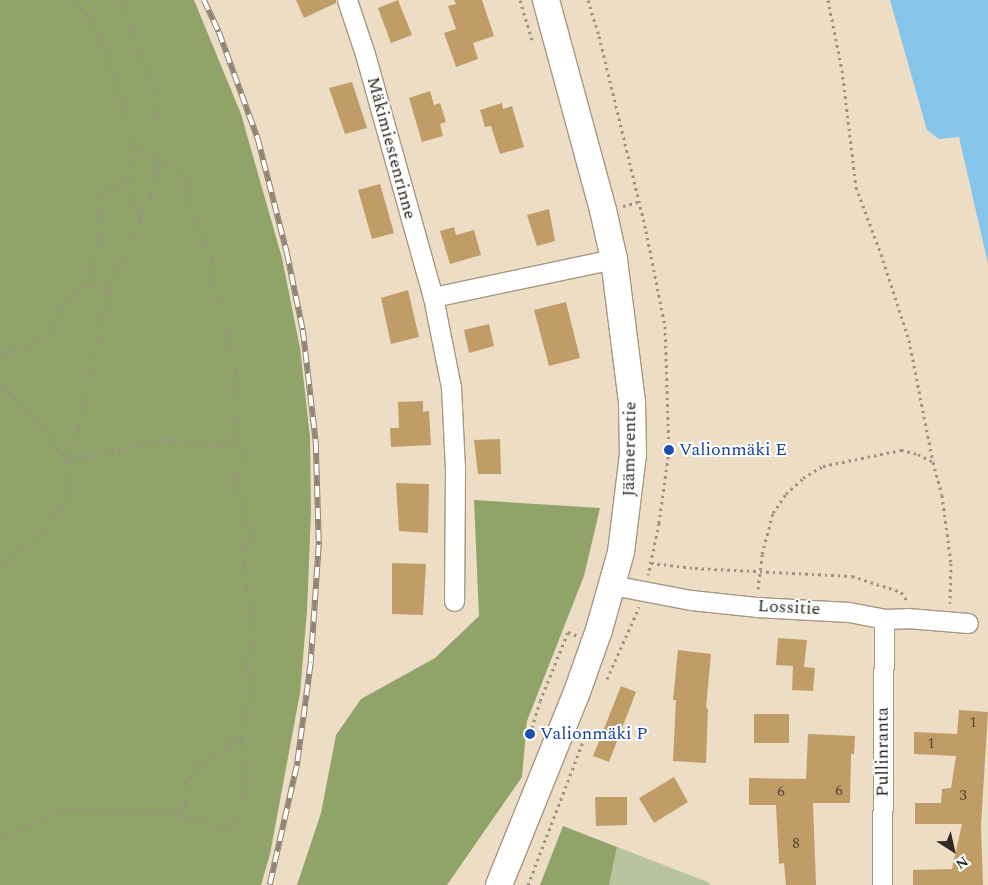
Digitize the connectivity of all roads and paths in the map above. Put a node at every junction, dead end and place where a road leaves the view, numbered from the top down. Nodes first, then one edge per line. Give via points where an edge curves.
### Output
1 (74, 0) edge
2 (121, 0) edge
3 (347, 0) edge
4 (546, 0) edge
5 (588, 0) edge
6 (828, 0) edge
7 (129, 144) junction
8 (157, 159) junction
9 (128, 181) junction
10 (140, 221) junction
11 (614, 259) junction
12 (114, 282) junction
13 (87, 285) junction
14 (432, 297) junction
15 (0, 354) edge
16 (0, 382) edge
17 (235, 440) junction
18 (66, 460) junction
19 (933, 462) junction
20 (651, 563) junction
21 (760, 571) junction
22 (0, 572) edge
23 (648, 574) dead end
24 (612, 585) junction
25 (454, 601) dead end
26 (639, 607) dead end
27 (756, 607) junction
28 (907, 618) junction
29 (884, 619) junction
30 (958, 621) joint
31 (604, 687) dead end
32 (587, 733) dead end
33 (240, 738) junction
34 (176, 814) junction
35 (0, 842) edge
36 (499, 885) edge
37 (528, 885) edge
38 (882, 885) edge

1 - 7 path via 88,14 101,40 125,110
2 - 8 path via 155,93 161,133
3 - 14 street, Mäkimiestenrinne via 366,54
4 - 11 main road, Jäämerentie
5 - 20 path via 646,231 665,326 669,450
6 - 19 path via 842,70 856,187 890,277 909,340
7 - 8 path
7 - 9 path
8 - 10 path via 156,176
8 - 17 path via 173,168 187,182 186,199 212,260 208,281 222,304 227,343 236,370 235,392 241,411 232,430
9 - 10 path
9 - 13 path via 102,193 98,241
10 - 12 path
11 - 14 street
11 - 24 main road, Jäämerentie via 630,383 633,454 621,552
12 - 13 path
12 - 18 path via 106,302 78,427
13 - 15 path via 67,299 52,329 32,345
14 - 25 street, Mäkimiestenrinne via 451,387 455,468
16 - 18 path via 42,427
17 - 18 path via 215,447 168,439
17 - 33 path via 244,454 234,486 242,498 240,512 255,533 242,547 255,642 246,657 251,692
18 - 22 path via 70,488 58,511
19 - 21 path via 901,450 823,466 803,478 773,512
19 - 30 path via 942,494
20 - 21 path
20 - 23 path
21 - 27 path
21 - 28 path via 852,576 901,592 908,601
24 - 27 street, Lossitie via 690,600
24 - 36 main road, Jäämerentie via 576,692
26 - 31 path
27 - 29 street, Lossitie via 849,612
28 - 29 street, Lossitie
28 - 30 street, Lossitie
29 - 38 street, Pullinranta
32 - 37 path
33 - 34 path via 230,739 226,747 198,767 186,783 185,802
33 - 34 path via 247,775 243,797 230,830
34 - 35 path via 164,811 66,810 10,833

